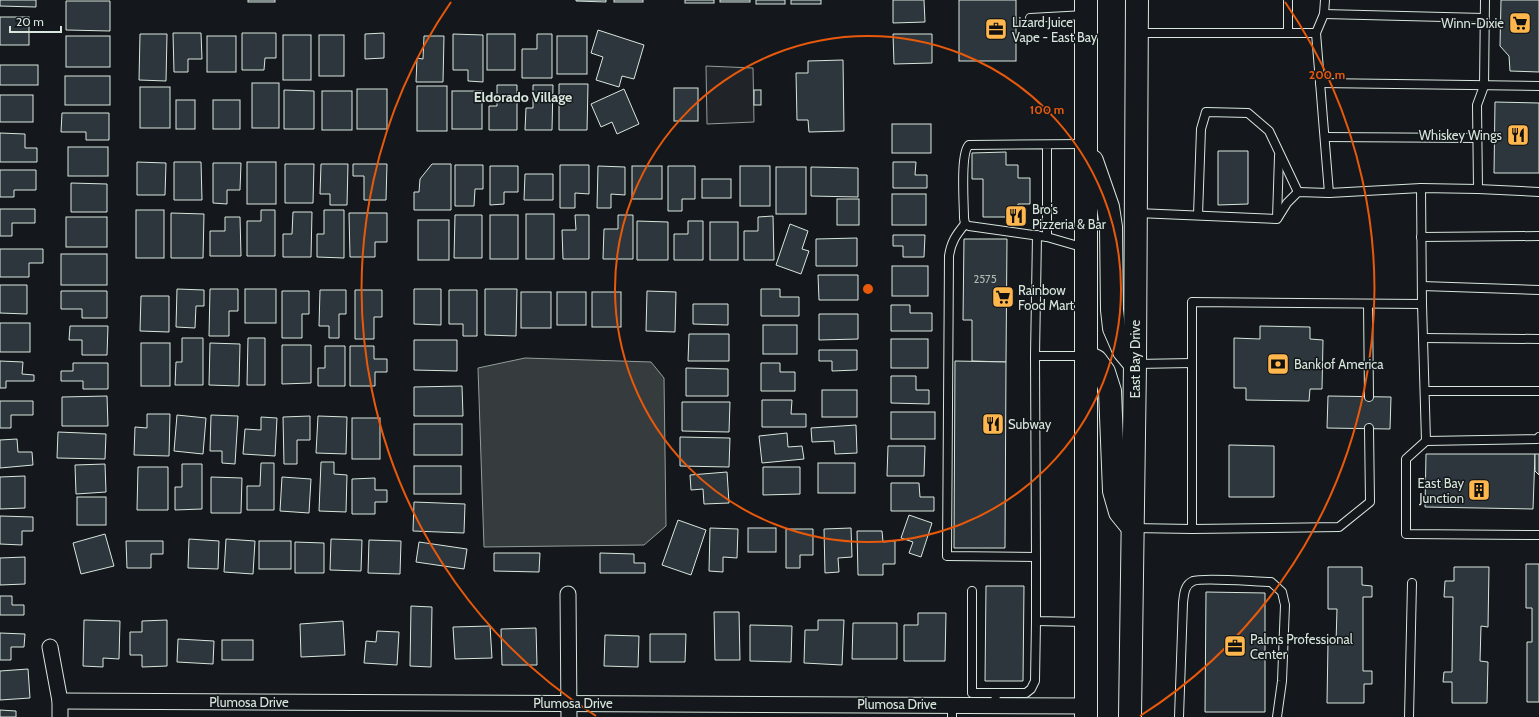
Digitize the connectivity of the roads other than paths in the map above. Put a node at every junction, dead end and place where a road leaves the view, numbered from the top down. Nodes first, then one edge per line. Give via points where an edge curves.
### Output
1 (1137, 0) edge
2 (1288, 0) edge
3 (1325, 0) edge
4 (1485, 0) edge
5 (1086, 8) edge
6 (1324, 14) junction
7 (1030, 18) dead end
8 (1484, 18) junction
9 (1288, 33) junction
10 (1316, 33) junction
11 (1136, 34) junction
12 (1320, 83) junction
13 (1484, 86) junction
14 (1539, 86) edge
15 (1325, 137) junction
16 (1477, 138) junction
17 (1087, 144) junction
18 (1047, 145) junction
19 (1279, 152) junction
20 (1421, 188) junction
21 (1478, 189) junction
22 (1298, 192) junction
23 (1539, 192) edge
24 (1329, 193) junction
25 (1136, 213) junction
26 (1198, 215) junction
27 (1277, 219) junction
28 (965, 224) junction
29 (1036, 235) junction
30 (1539, 236) edge
31 (1047, 237) junction
32 (1421, 237) junction
33 (1086, 248) junction
34 (1422, 286) junction
35 (1539, 290) edge
36 (1368, 304) junction
37 (1422, 304) junction
38 (1423, 338) junction
39 (1539, 339) edge
40 (1035, 356) junction
41 (1086, 356) junction
42 (1192, 363) junction
43 (1135, 364) junction
44 (1425, 391) junction
45 (1539, 391) edge
46 (1369, 397) dead end
47 (1368, 428) dead end
48 (1539, 436) edge
49 (1426, 440) junction
50 (1132, 528) junction
51 (1192, 529) junction
52 (1539, 535) edge
53 (1036, 557) junction
54 (1412, 583) dead end
55 (972, 591) dead end
56 (568, 594) dead end
57 (1036, 621) junction
58 (1086, 622) junction
59 (50, 647) dead end
60 (996, 699) junction
61 (60, 701) junction
62 (569, 710) edge
63 (952, 711) edge
64 (1086, 711) edge
65 (60, 717) edge
66 (1130, 717) edge
67 (1179, 717) edge
68 (1277, 717) edge
69 (1409, 717) edge

1 - 11 main road, East Bay Drive
2 - 9 lane
3 - 6 lane
4 - 8 lane
5 - 7 lane
5 - 17 main road
6 - 8 lane
6 - 10 lane
8 - 13 lane
9 - 10 lane
9 - 11 lane
10 - 12 lane
11 - 25 main road, East Bay Drive
12 - 13 lane
12 - 15 lane
13 - 14 lane
13 - 16 lane via 1477,105
15 - 16 lane
15 - 24 lane
16 - 21 lane
17 - 18 lane
17 - 33 main road
17 - 43 main road via 1112,227 1114,328 1124,351
18 - 28 lane via 969,145 963,157
18 - 31 lane
19 - 22 lane
19 - 26 lane via 1269,131 1248,113 1206,112 1201,129
19 - 27 lane
20 - 21 lane
20 - 24 lane
20 - 32 lane
21 - 23 lane
22 - 24 lane
22 - 27 lane
25 - 26 lane
25 - 43 main road, East Bay Drive
26 - 27 lane
28 - 29 lane
28 - 53 lane via 955,236 949,256 947,556
29 - 31 lane
29 - 40 lane
30 - 32 lane
31 - 33 lane
32 - 34 lane
33 - 41 main road
34 - 35 lane
34 - 37 lane
36 - 37 lane
36 - 42 lane via 1192,302
36 - 46 lane
37 - 38 lane
38 - 39 lane
38 - 44 lane
40 - 41 lane
40 - 53 lane
41 - 50 main road via 1096,361 1104,372 1110,391 1114,491 1120,512
41 - 58 main road
42 - 43 lane
42 - 51 lane
43 - 50 main road, East Bay Drive
44 - 45 lane
44 - 49 lane
47 - 51 lane via 1370,502 1339,526
48 - 49 lane
49 - 52 lane via 1406,459 1406,534
50 - 51 lane
50 - 66 main road, East Bay Drive
53 - 57 lane
54 - 69 lane
55 - 60 lane via 972,693
56 - 62 street
57 - 58 lane
57 - 60 lane via 1035,681 1031,689 1026,693
58 - 64 main road
59 - 61 street
60 - 63 street, Plumosa Drive
60 - 64 street, Plumosa Drive
61 - 62 street, Plumosa Drive
61 - 65 street
62 - 63 street, Plumosa Drive
67 - 68 lane via 1185,589 1192,581 1204,580 1271,582 1282,592 1286,605 1285,644

